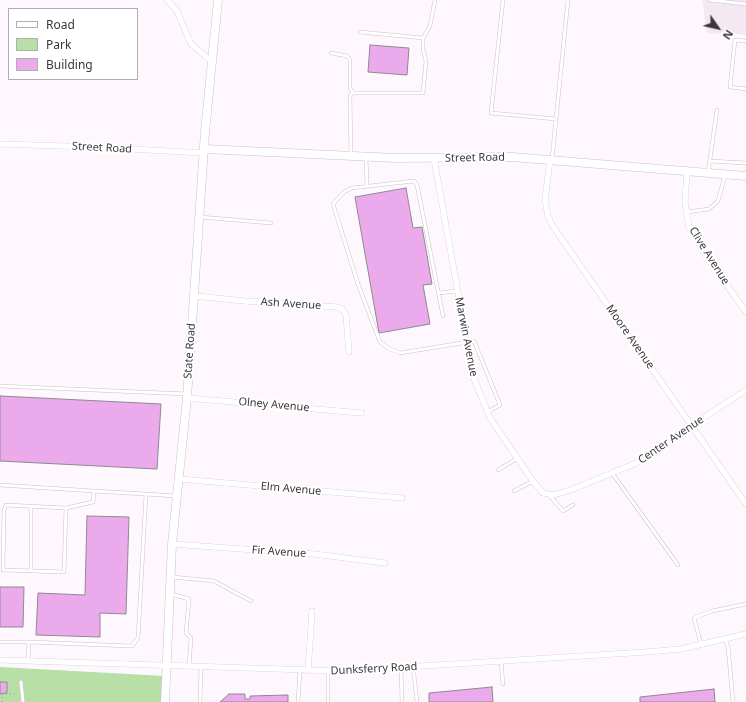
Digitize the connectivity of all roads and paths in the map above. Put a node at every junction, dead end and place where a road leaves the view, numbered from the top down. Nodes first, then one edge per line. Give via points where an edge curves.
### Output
1 (167, 0) edge
2 (218, 0) edge
3 (435, 0) edge
4 (503, 0) edge
5 (568, 0) edge
6 (710, 0) edge
7 (746, 4) edge
8 (360, 32) dead end
9 (424, 38) junction
10 (746, 41) edge
11 (331, 53) dead end
12 (211, 61) junction
13 (746, 89) edge
14 (353, 92) junction
15 (717, 110) dead end
16 (556, 119) junction
17 (0, 144) edge
18 (204, 151) junction
19 (351, 156) junction
20 (366, 156) junction
21 (434, 159) junction
22 (551, 159) junction
23 (709, 161) junction
24 (746, 163) edge
25 (687, 171) junction
26 (708, 173) junction
27 (725, 174) junction
28 (746, 176) edge
29 (367, 186) junction
30 (686, 212) junction
31 (200, 217) junction
32 (271, 223) dead end
33 (457, 291) junction
34 (438, 293) junction
35 (195, 296) junction
36 (746, 312) edge
37 (443, 316) dead end
38 (467, 343) junction
39 (349, 352) dead end
40 (0, 386) edge
41 (746, 390) edge
42 (187, 396) junction
43 (487, 412) junction
44 (362, 414) dead end
45 (692, 426) junction
46 (518, 458) junction
47 (498, 470) dead end
48 (612, 473) junction
49 (179, 479) junction
50 (533, 481) junction
51 (0, 485) edge
52 (94, 491) junction
53 (514, 491) dead end
54 (146, 494) junction
55 (548, 495) junction
56 (177, 496) junction
57 (402, 498) dead end
58 (746, 504) edge
59 (573, 505) dead end
60 (32, 506) junction
61 (66, 508) junction
62 (2, 510) edge
63 (172, 544) junction
64 (385, 563) dead end
65 (678, 565) dead end
66 (31, 571) junction
67 (170, 576) junction
68 (169, 594) junction
69 (251, 601) dead end
70 (746, 604) edge
71 (312, 611) dead end
72 (746, 634) edge
73 (725, 639) junction
74 (0, 642) edge
75 (29, 642) junction
76 (701, 644) junction
77 (0, 660) edge
78 (28, 661) junction
79 (500, 661) junction
80 (166, 665) junction
81 (189, 666) junction
82 (413, 666) junction
83 (200, 667) junction
84 (401, 667) junction
85 (300, 671) junction
86 (308, 671) junction
87 (328, 672) junction
88 (21, 682) dead end
89 (503, 684) dead end
90 (23, 694) junction
91 (2, 702) edge
92 (24, 702) edge
93 (165, 702) edge
94 (200, 702) edge
95 (298, 702) edge
96 (328, 702) edge
97 (402, 702) edge
98 (417, 702) edge
99 (733, 702) edge

1 - 12 street via 177,11 191,44
2 - 12 main road, State Road
3 - 9 lane via 430,26
4 - 16 lane via 491,113
5 - 16 lane
6 - 7 lane
8 - 9 lane
9 - 14 lane via 426,61 423,93
10 - 13 lane via 735,40 730,87
11 - 14 lane via 347,56 350,60 350,88
12 - 18 main road, State Road
14 - 19 lane via 350,99
15 - 23 lane
16 - 22 lane
17 - 18 street, Street Road
18 - 19 main road, Street Road
18 - 31 main road, State Road
19 - 20 main road, Street Road
20 - 21 main road, Street Road
20 - 29 lane
21 - 22 main road, Street Road via 499,156
21 - 33 street, Marwin Avenue
22 - 25 main road, Street Road
22 - 45 street, Moore Avenue via 545,201 550,220
23 - 24 lane
23 - 26 lane
25 - 26 main road, Street Road
25 - 30 street, Clive Avenue
26 - 27 main road, Street Road
27 - 28 main road, Street Road
27 - 30 lane via 718,202 709,209
29 - 34 lane via 414,181 417,185
29 - 38 lane via 344,192 334,204 358,284 380,342 400,353
30 - 36 street, Clive Avenue via 689,227 698,243
31 - 32 lane
31 - 35 main road, State Road
33 - 34 lane
33 - 38 street, Marwin Avenue
34 - 37 lane
35 - 39 street, Ash Avenue via 337,307 346,315
35 - 42 main road, State Road
38 - 43 street, Marwin Avenue via 473,376
38 - 43 lane via 474,341 500,406
40 - 42 lane
41 - 45 street, Center Avenue
42 - 44 street, Olney Avenue
42 - 49 main road, State Road
43 - 46 street, Marwin Avenue
45 - 48 street, Center Avenue via 646,459
45 - 58 street, Moore Avenue
46 - 47 lane
46 - 50 street, Marwin Avenue
48 - 55 street, Center Avenue via 574,489
48 - 65 lane
49 - 56 main road, State Road
49 - 57 street, Elm Avenue
50 - 53 lane
50 - 55 street, Marwin Avenue
51 - 52 lane
52 - 54 lane
52 - 61 lane via 93,502
54 - 56 lane
54 - 75 lane via 138,638 132,646
55 - 59 lane via 563,512
56 - 63 main road, State Road
60 - 61 lane
60 - 62 lane via 6,506
60 - 66 lane
61 - 66 lane via 64,572
62 - 66 lane via 3,570
63 - 64 street, Fir Avenue via 314,554
63 - 67 main road, State Road
67 - 68 main road, State Road
67 - 69 lane via 214,581
68 - 80 main road, State Road
68 - 81 lane via 189,599 186,633 191,638
70 - 76 lane via 712,611 694,618
71 - 86 street
72 - 73 street, Dunksferry Road
73 - 76 street, Dunksferry Road
73 - 99 lane
74 - 75 lane
75 - 78 lane
76 - 79 street, Dunksferry Road via 646,652
77 - 78 street, Dunksferry Road
78 - 80 street, Dunksferry Road
79 - 82 street, Dunksferry Road
79 - 89 lane
80 - 81 street, Dunksferry Road
80 - 93 main road, State Road
81 - 83 street, Dunksferry Road
82 - 84 street, Dunksferry Road
82 - 98 lane
83 - 85 street, Dunksferry Road
83 - 94 lane
84 - 87 street, Dunksferry Road
84 - 97 lane
85 - 86 street, Dunksferry Road
85 - 95 lane
86 - 87 street, Dunksferry Road
87 - 96 lane
88 - 90 lane
90 - 91 path via 2,694
90 - 92 lane

